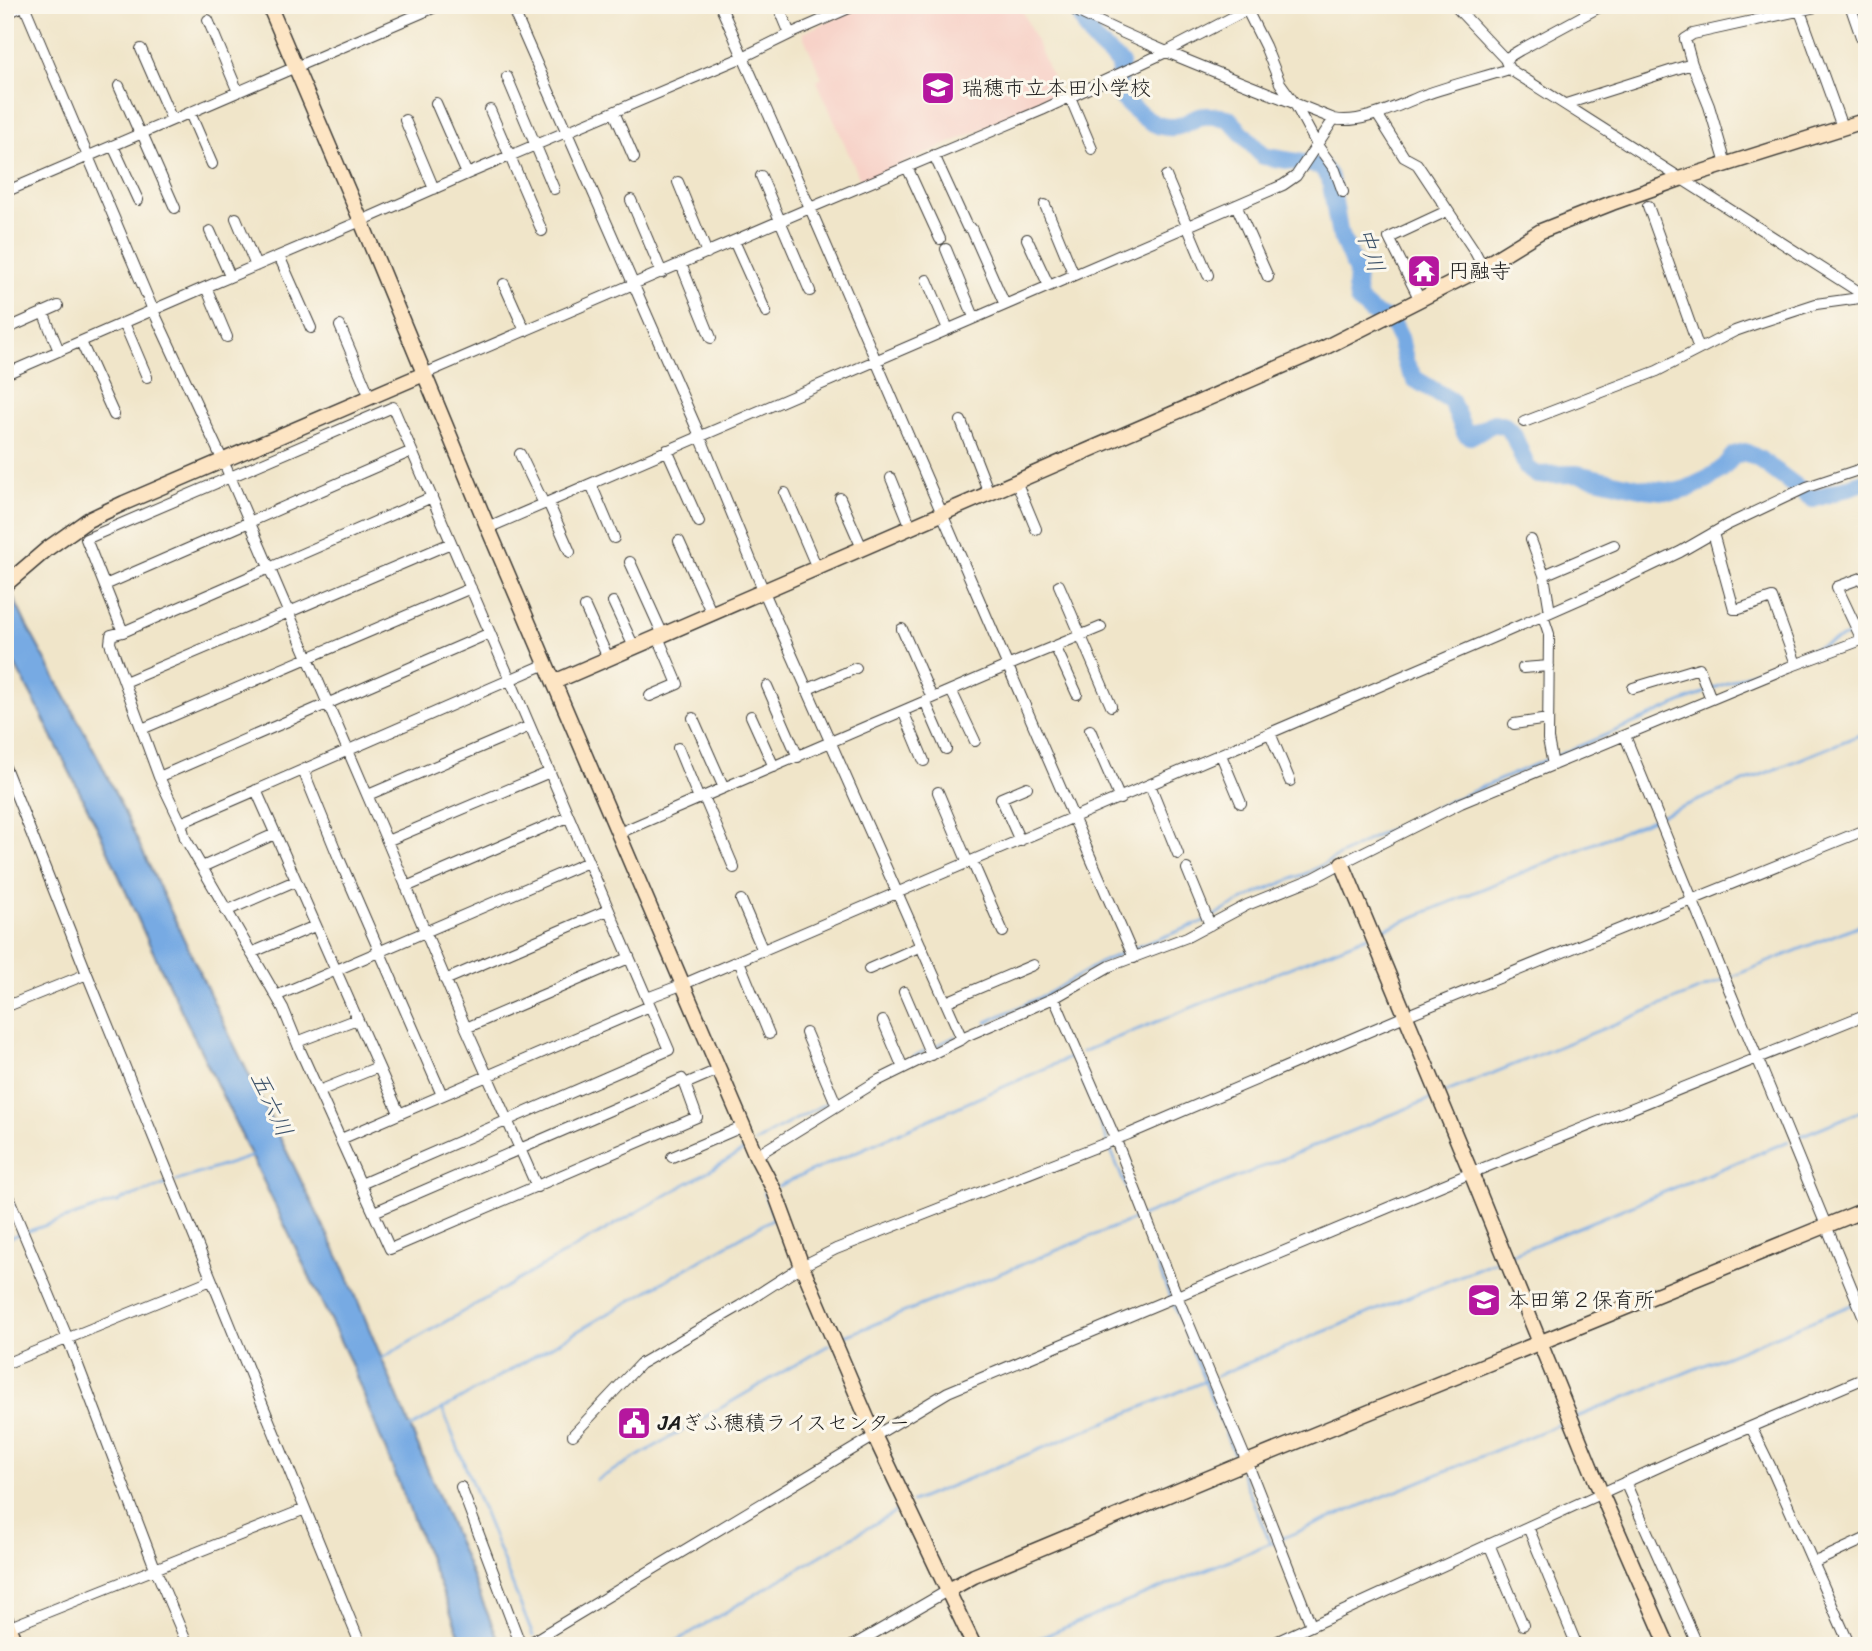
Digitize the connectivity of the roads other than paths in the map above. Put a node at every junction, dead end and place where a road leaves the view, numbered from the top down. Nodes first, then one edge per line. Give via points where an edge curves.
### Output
1 (25, 5) edge
2 (269, 5) edge
3 (440, 5) edge
4 (511, 5) edge
5 (720, 5) edge
6 (778, 5) edge
7 (856, 5) edge
8 (1065, 5) edge
9 (1454, 5) edge
10 (1603, 5) edge
11 (1825, 5) edge
12 (1850, 5) edge
13 (1251, 8) edge
14 (1867, 8) edge
15 (1800, 11) junction
16 (5, 13) edge
17 (208, 20) dead end
18 (790, 34) junction
19 (141, 49) dead end
20 (1166, 52) junction
21 (1867, 54) edge
22 (743, 57) junction
23 (1507, 64) junction
24 (1692, 64) junction
25 (295, 67) junction
26 (507, 77) dead end
27 (119, 86) dead end
28 (238, 92) junction
29 (1070, 97) junction
30 (436, 103) dead end
31 (1295, 104) junction
32 (1566, 104) junction
33 (490, 110) dead end
34 (614, 112) junction
35 (190, 113) junction
36 (1377, 114) junction
37 (1334, 119) junction
38 (172, 120) junction
39 (405, 120) dead end
40 (1867, 120) edge
41 (1842, 127) junction
42 (567, 133) junction
43 (141, 134) junction
44 (537, 145) junction
45 (1317, 145) junction
46 (113, 146) junction
47 (1092, 149) dead end
48 (934, 155) junction
49 (510, 156) junction
50 (88, 157) junction
51 (634, 158) dead end
52 (212, 164) dead end
53 (1726, 164) junction
54 (907, 167) junction
55 (467, 174) junction
56 (761, 176) dead end
57 (1166, 176) dead end
58 (1680, 179) junction
59 (678, 182) dead end
60 (433, 189) junction
61 (554, 189) dead end
62 (5, 192) edge
63 (1343, 192) dead end
64 (138, 200) dead end
65 (631, 200) dead end
66 (1045, 205) dead end
67 (1236, 205) junction
68 (1647, 206) dead end
69 (175, 208) dead end
70 (810, 208) junction
71 (1447, 211) junction
72 (236, 218) dead end
73 (362, 221) junction
74 (780, 221) junction
75 (1187, 226) junction
76 (210, 231) dead end
77 (542, 231) dead end
78 (940, 239) dead end
79 (1027, 239) dead end
80 (734, 241) junction
81 (946, 249) dead end
82 (707, 253) junction
83 (279, 256) junction
84 (681, 264) junction
85 (256, 266) junction
86 (1483, 267) junction
87 (662, 273) junction
88 (1074, 275) junction
89 (1208, 275) dead end
90 (230, 276) junction
91 (1268, 277) dead end
92 (927, 280) dead end
93 (505, 284) dead end
94 (634, 285) junction
95 (1049, 286) junction
96 (205, 287) junction
97 (810, 290) dead end
98 (1867, 297) edge
99 (1420, 300) junction
100 (1005, 304) junction
101 (58, 306) dead end
102 (153, 310) junction
103 (765, 312) dead end
104 (44, 313) junction
105 (974, 317) junction
106 (124, 323) junction
107 (13, 326) dead end
108 (340, 326) dead end
109 (311, 328) dead end
110 (948, 329) junction
111 (525, 331) junction
112 (227, 337) dead end
113 (711, 338) dead end
114 (81, 342) junction
115 (1699, 349) junction
116 (60, 351) junction
117 (875, 360) junction
118 (8, 373) dead end
119 (424, 374) junction
120 (147, 377) dead end
121 (370, 397) junction
122 (114, 415) dead end
123 (961, 421) dead end
124 (1524, 422) dead end
125 (700, 436) junction
126 (667, 450) junction
127 (412, 451) junction
128 (520, 454) dead end
129 (222, 461) junction
130 (1867, 467) edge
131 (230, 477) junction
132 (891, 478) dead end
133 (1016, 481) junction
134 (591, 484) junction
135 (785, 493) dead end
136 (989, 493) junction
137 (432, 498) junction
138 (840, 498) dead end
139 (546, 503) junction
140 (942, 513) junction
141 (250, 522) junction
142 (699, 522) dead end
143 (911, 527) junction
144 (488, 528) junction
145 (1036, 529) dead end
146 (1713, 533) junction
147 (614, 538) dead end
148 (1531, 540) dead end
149 (679, 541) dead end
150 (451, 543) junction
151 (1614, 545) dead end
152 (862, 548) junction
153 (570, 552) dead end
154 (630, 562) dead end
155 (270, 568) junction
156 (817, 568) junction
157 (1544, 575) junction
158 (1867, 576) edge
159 (5, 585) edge
160 (104, 585) junction
161 (1059, 585) dead end
162 (471, 588) junction
163 (764, 592) junction
164 (613, 601) dead end
165 (585, 607) dead end
166 (289, 613) junction
167 (712, 614) junction
168 (1547, 614) junction
169 (1101, 627) dead end
170 (902, 629) dead end
171 (123, 632) junction
172 (490, 633) junction
173 (1080, 635) junction
174 (660, 636) junction
175 (1865, 639) edge
176 (1055, 646) junction
177 (634, 647) junction
178 (308, 658) junction
179 (608, 658) junction
180 (546, 664) junction
181 (1796, 664) junction
182 (1007, 666) junction
183 (1549, 666) junction
184 (856, 668) dead end
185 (1523, 668) dead end
186 (509, 680) junction
187 (125, 682) junction
188 (554, 682) junction
189 (767, 686) dead end
190 (1633, 688) dead end
191 (806, 690) junction
192 (951, 690) junction
193 (1077, 694) dead end
194 (650, 696) dead end
195 (1711, 699) junction
196 (928, 700) junction
197 (328, 704) junction
198 (1111, 706) dead end
199 (903, 711) junction
200 (751, 716) dead end
201 (693, 718) dead end
202 (1548, 719) junction
203 (1514, 724) dead end
204 (530, 726) junction
205 (142, 729) junction
206 (1090, 730) dead end
207 (1270, 733) junction
208 (1625, 736) junction
209 (975, 741) dead end
210 (830, 743) junction
211 (678, 748) dead end
212 (348, 749) junction
213 (946, 750) dead end
214 (1221, 755) junction
215 (798, 757) junction
216 (1552, 760) junction
217 (924, 761) dead end
218 (5, 767) edge
219 (774, 767) junction
220 (303, 770) junction
221 (550, 772) junction
222 (159, 777) junction
223 (1290, 781) dead end
224 (1150, 785) junction
225 (1027, 787) dead end
226 (724, 788) junction
227 (256, 790) junction
228 (938, 792) dead end
229 (368, 795) junction
230 (701, 798) junction
231 (1120, 799) junction
232 (1241, 803) dead end
233 (568, 817) junction
234 (1074, 818) junction
235 (181, 823) junction
236 (1867, 829) edge
237 (275, 834) junction
238 (619, 834) junction
239 (387, 841) junction
240 (1020, 841) junction
241 (1178, 855) dead end
242 (588, 862) junction
243 (970, 862) junction
244 (1342, 863) junction
245 (202, 867) junction
246 (734, 868) dead end
247 (1187, 869) dead end
248 (295, 881) junction
249 (406, 887) junction
250 (897, 893) junction
251 (1693, 899) junction
252 (741, 900) dead end
253 (608, 910) junction
254 (226, 911) junction
255 (1210, 925) junction
256 (316, 926) junction
257 (425, 932) junction
258 (1003, 932) dead end
259 (920, 946) junction
260 (380, 951) junction
261 (763, 951) junction
262 (251, 953) junction
263 (629, 958) junction
264 (1134, 958) junction
265 (739, 961) junction
266 (1033, 965) dead end
267 (869, 969) dead end
268 (335, 970) junction
269 (87, 974) junction
270 (445, 979) junction
271 (684, 985) junction
272 (904, 992) dead end
273 (276, 996) junction
274 (1054, 998) junction
275 (649, 1002) junction
276 (946, 1002) junction
277 (5, 1007) edge
278 (1867, 1014) edge
279 (1405, 1016) junction
280 (357, 1019) junction
281 (883, 1021) dead end
282 (466, 1028) junction
283 (806, 1033) dead end
284 (769, 1034) dead end
285 (962, 1039) junction
286 (297, 1042) junction
287 (931, 1055) junction
288 (1756, 1058) junction
289 (378, 1067) junction
290 (903, 1068) junction
291 (720, 1069) junction
292 (488, 1076) junction
293 (685, 1084) junction
294 (318, 1091) junction
295 (442, 1095) junction
296 (837, 1106) junction
297 (399, 1114) junction
298 (508, 1121) junction
299 (744, 1126) junction
300 (1115, 1138) junction
301 (341, 1139) junction
302 (520, 1148) junction
303 (756, 1156) junction
304 (671, 1157) dead end
305 (1471, 1173) junction
306 (361, 1184) junction
307 (537, 1187) junction
308 (5, 1189) edge
309 (1867, 1209) edge
310 (374, 1212) junction
311 (1825, 1226) junction
312 (802, 1266) junction
313 (211, 1280) junction
314 (1177, 1296) junction
315 (1867, 1325) edge
316 (68, 1339) junction
317 (1539, 1343) junction
318 (5, 1364) edge
319 (1867, 1377) edge
320 (1751, 1427) junction
321 (573, 1435) dead end
322 (876, 1437) junction
323 (1247, 1462) junction
324 (1625, 1482) junction
325 (461, 1486) dead end
326 (1601, 1493) junction
327 (305, 1508) junction
328 (1528, 1527) junction
329 (1867, 1538) edge
330 (1489, 1544) junction
331 (1813, 1563) junction
332 (155, 1567) junction
333 (947, 1591) junction
334 (7, 1625) edge
335 (1311, 1625) junction
336 (1523, 1625) dead end
337 (16, 1646) edge
338 (188, 1646) edge
339 (361, 1646) edge
340 (523, 1646) edge
341 (852, 1646) edge
342 (974, 1646) edge
343 (1266, 1646) edge
344 (1577, 1646) edge
345 (1668, 1646) edge
346 (1698, 1646) edge
347 (1850, 1646) edge

1 - 16 street
1 - 50 street
2 - 25 street
3 - 25 street
4 - 42 street
5 - 22 street
6 - 18 street
7 - 18 street
8 - 20 street
9 - 23 street
10 - 23 street via 1520,50
11 - 15 street
12 - 14 street
12 - 21 street
13 - 20 street
13 - 31 street via 1280,83
15 - 24 street via 1693,34 1685,39
15 - 41 street
17 - 28 street
18 - 22 street
19 - 38 street
20 - 29 street
20 - 31 street
22 - 34 street
22 - 70 street
23 - 32 street
23 - 36 street
24 - 32 street
24 - 53 street
25 - 28 street
25 - 73 street
26 - 44 street
27 - 43 street
28 - 35 street
29 - 47 street
29 - 48 street
30 - 55 street
31 - 37 street
31 - 45 street
32 - 58 street
33 - 49 street
34 - 42 street
34 - 51 street
35 - 38 street
35 - 52 street
36 - 37 street
36 - 71 street
37 - 45 street
38 - 43 street
39 - 60 street
40 - 41 street
41 - 53 street
42 - 44 street
42 - 94 street
43 - 46 street
43 - 69 street
44 - 49 street
44 - 61 street
45 - 63 street via 1335,170
45 - 67 street via 1290,181
46 - 50 street
46 - 64 street
48 - 54 street
48 - 100 street
49 - 55 street
49 - 77 street
50 - 62 street
50 - 102 street
53 - 58 street
54 - 70 street
54 - 78 street
55 - 60 street
56 - 74 street
57 - 75 street
58 - 86 street via 1541,231
58 - 98 street
59 - 82 street
60 - 73 street
65 - 87 street
66 - 88 street
67 - 75 street
67 - 91 street
68 - 115 street
70 - 74 street
70 - 117 street
71 - 86 street
71 - 99 street via 1389,238
72 - 85 street
73 - 83 street
73 - 119 street
74 - 80 street
74 - 97 street
75 - 88 street
75 - 89 street
76 - 90 street
79 - 95 street
80 - 82 street
80 - 103 street
81 - 105 street
82 - 84 street
83 - 85 street
83 - 109 street
84 - 87 street
84 - 113 street
85 - 90 street
86 - 99 street
87 - 94 street
88 - 95 street
90 - 96 street
92 - 110 street
93 - 111 street
94 - 111 street
94 - 125 street
95 - 100 street
96 - 102 street
96 - 112 street
98 - 115 street via 1816,304 1735,331
99 - 133 street via 1324,348
100 - 105 street
101 - 104 street
102 - 106 street
102 - 129 street
104 - 107 street
104 - 116 street
105 - 110 street
106 - 114 street
106 - 120 street
108 - 121 street
110 - 117 street
111 - 119 street
114 - 116 street
114 - 122 street
115 - 124 street via 1657,371
116 - 118 street
117 - 125 street
117 - 140 street
119 - 121 street
119 - 144 street
121 - 129 street
123 - 136 street
125 - 126 street
125 - 163 street
126 - 134 street
126 - 142 street
127 - 131 street via 393,407
127 - 137 street
127 - 141 street
128 - 139 street
129 - 131 street
129 - 159 street via 88,520
130 - 146 street via 1807,487
131 - 141 street
131 - 160 street via 86,539
132 - 143 street
133 - 136 street
133 - 145 street
134 - 139 street
134 - 147 street
135 - 156 street
136 - 140 street
137 - 150 street
137 - 155 street
138 - 152 street
139 - 144 street
139 - 153 street
140 - 143 street
140 - 182 street
141 - 155 street
141 - 160 street
143 - 152 street
144 - 180 street
146 - 168 street
146 - 181 street via 1734,609 1772,598
148 - 157 street
149 - 167 street
150 - 162 street
150 - 166 street
151 - 157 street
152 - 156 street
154 - 174 street
155 - 166 street
155 - 171 street
156 - 163 street
157 - 168 street
158 - 175 street via 1838,587
160 - 171 street
161 - 173 street
162 - 172 street
162 - 178 street
163 - 167 street
163 - 191 street
164 - 177 street
165 - 179 street
166 - 178 street
166 - 187 street
167 - 174 street
168 - 183 street
168 - 207 street
169 - 173 street
170 - 196 street
171 - 187 street via 111,635 110,643
172 - 186 street
172 - 197 street
173 - 176 street
173 - 198 street
174 - 177 street
174 - 194 street via 678,684
175 - 181 street
176 - 182 street
176 - 193 street
177 - 179 street
178 - 197 street
178 - 205 street
179 - 188 street
180 - 186 street
180 - 188 street
181 - 195 street
182 - 192 street
182 - 234 street
183 - 185 street
183 - 202 street
184 - 191 street
186 - 204 street
186 - 212 street
187 - 205 street
188 - 238 street
189 - 215 street
190 - 195 street via 1699,668
191 - 210 street
192 - 196 street
192 - 209 street
195 - 208 street
196 - 199 street
196 - 213 street
197 - 212 street
197 - 222 street
199 - 210 street
199 - 217 street
200 - 219 street
201 - 226 street
202 - 203 street
202 - 216 street
204 - 221 street
204 - 229 street
205 - 222 street
206 - 231 street
207 - 214 street
207 - 223 street
208 - 216 street
208 - 251 street
210 - 215 street
210 - 250 street
211 - 230 street
212 - 220 street
212 - 229 street
214 - 224 street
214 - 232 street
215 - 219 street
216 - 244 street
218 - 269 street
219 - 226 street
220 - 227 street
220 - 260 street
221 - 233 street
221 - 239 street
222 - 235 street
224 - 231 street
224 - 241 street
225 - 240 street via 1001,798
226 - 230 street
227 - 235 street
227 - 237 street
228 - 243 street
229 - 239 street
230 - 238 street
230 - 246 street
231 - 234 street
233 - 242 street
233 - 249 street
234 - 240 street
234 - 264 street
235 - 245 street
236 - 251 street
237 - 245 street
237 - 248 street
238 - 271 street
239 - 249 street
240 - 243 street
242 - 253 street
242 - 257 street
243 - 250 street
243 - 258 street
244 - 255 street
244 - 279 street
245 - 254 street
247 - 255 street
248 - 254 street
248 - 256 street
249 - 257 street
250 - 259 street
250 - 261 street
251 - 279 street
251 - 288 street
252 - 261 street
253 - 263 street
253 - 270 street
254 - 262 street
255 - 264 street
256 - 262 street
256 - 268 street
257 - 260 street
257 - 270 street
259 - 267 street
259 - 276 street
260 - 268 street
260 - 295 street
261 - 265 street
262 - 273 street
263 - 275 street
263 - 282 street
264 - 274 street via 1110,966
265 - 271 street
265 - 284 street
266 - 276 street
268 - 273 street
268 - 280 street
269 - 277 street
269 - 313 street
270 - 282 street
271 - 275 street
271 - 291 street
272 - 287 street
273 - 286 street
274 - 285 street
274 - 300 street
275 - 292 street
275 - 298 street via 669,1051
276 - 285 street
278 - 288 street
279 - 300 street
279 - 305 street
280 - 286 street
280 - 289 street
281 - 290 street
282 - 292 street
283 - 296 street
285 - 287 street
286 - 294 street
287 - 290 street
288 - 305 street
288 - 311 street
289 - 294 street
289 - 297 street
290 - 296 street
291 - 293 street
291 - 299 street
292 - 295 street
292 - 298 street
293 - 302 street via 682,1079
293 - 307 street via 697,1117
294 - 301 street
295 - 297 street
296 - 303 street
297 - 301 street
298 - 302 street
298 - 306 street
299 - 303 street
299 - 304 street
300 - 312 street
300 - 314 street
301 - 306 street
302 - 307 street
302 - 310 street
303 - 312 street
305 - 314 street
305 - 317 street
306 - 310 street
307 - 310 street via 390,1249
308 - 316 street
309 - 311 street
311 - 315 street
311 - 317 street
312 - 321 street via 640,1364
312 - 322 street
313 - 316 street
313 - 327 street
314 - 322 street via 948,1392
314 - 323 street
316 - 318 street
316 - 332 street
317 - 323 street
317 - 326 street
319 - 320 street
320 - 324 street
320 - 331 street
322 - 333 street
322 - 340 street
323 - 333 street
323 - 335 street
324 - 326 street
324 - 346 street
325 - 340 street
326 - 328 street
326 - 345 street
327 - 332 street
327 - 339 street
328 - 330 street
328 - 344 street
329 - 331 street
330 - 335 street
330 - 336 street
331 - 347 street
332 - 334 street
332 - 338 street
333 - 341 street
333 - 342 street
334 - 337 street
335 - 343 street

